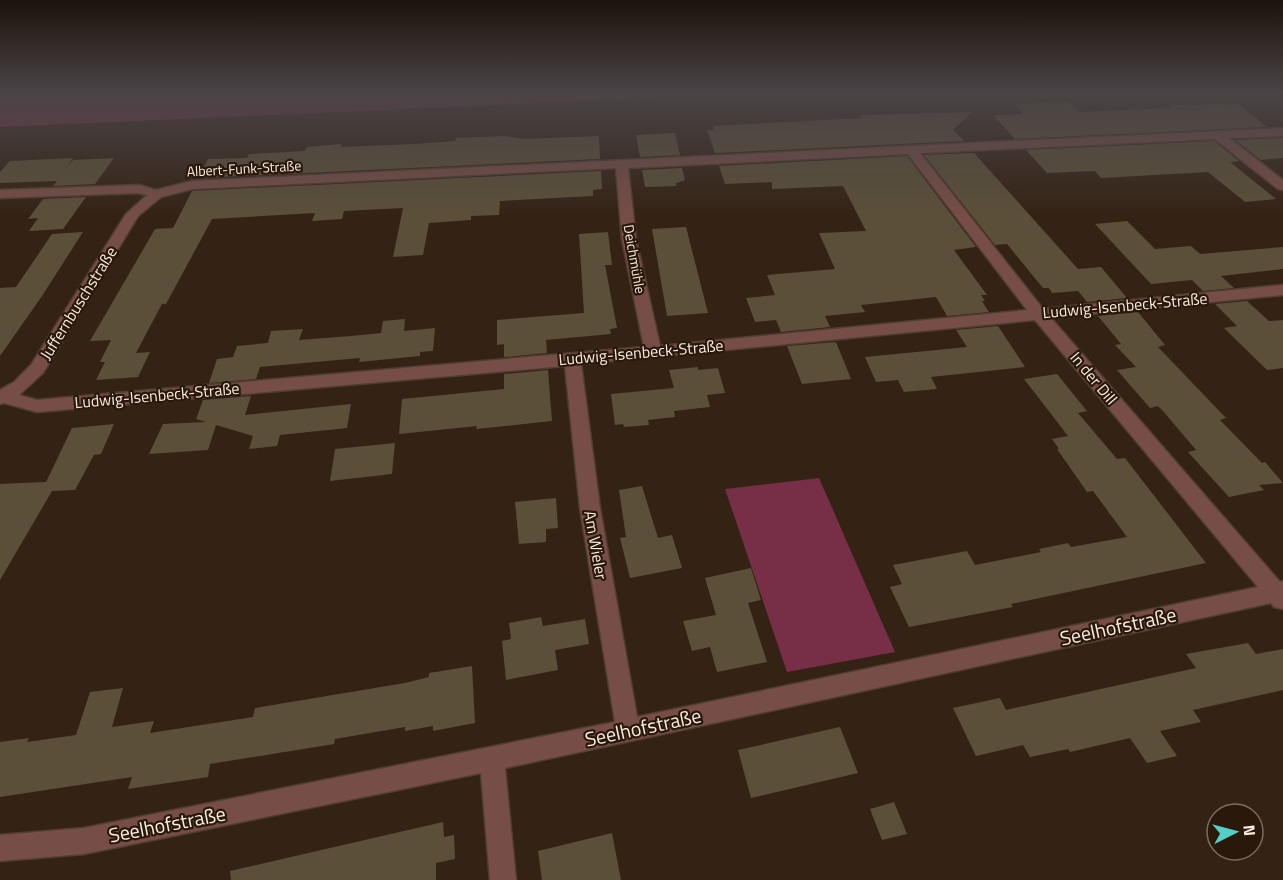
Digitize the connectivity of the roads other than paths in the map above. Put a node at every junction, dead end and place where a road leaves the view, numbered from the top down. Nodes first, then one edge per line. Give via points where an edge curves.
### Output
1 (1238, 134) edge
2 (1218, 135) junction
3 (911, 150) junction
4 (622, 165) junction
5 (1283, 186) edge
6 (0, 194) edge
7 (156, 194) junction
8 (1283, 290) edge
9 (1038, 313) junction
10 (652, 352) junction
11 (572, 359) junction
12 (1, 402) edge
13 (1281, 595) edge
14 (628, 731) junction
15 (492, 759) junction
16 (0, 848) edge
17 (503, 880) edge

1 - 2 street, Albert-Funk-Straße
2 - 3 street, Albert-Funk-Straße
2 - 5 street
3 - 4 street, Albert-Funk-Straße
3 - 9 street, In der Dill
4 - 7 street, Albert-Funk-Straße via 192,185
4 - 10 street, Deichmühle via 629,239
6 - 7 street, Albert-Funk-Straße via 139,189
7 - 12 street, Juffernbuschstraße via 133,214 36,369
8 - 9 street, Ludwig-Isenbeck-Straße
9 - 10 street, Ludwig-Isenbeck-Straße
9 - 13 street, In der Dill
10 - 11 street, Ludwig-Isenbeck-Straße
11 - 12 street, Ludwig-Isenbeck-Straße via 37,406
11 - 14 street, Am Wieler via 590,508
13 - 14 street, Seelhofstraße
14 - 15 street, Seelhofstraße
15 - 16 street, Seelhofstraße via 84,841
15 - 17 street

